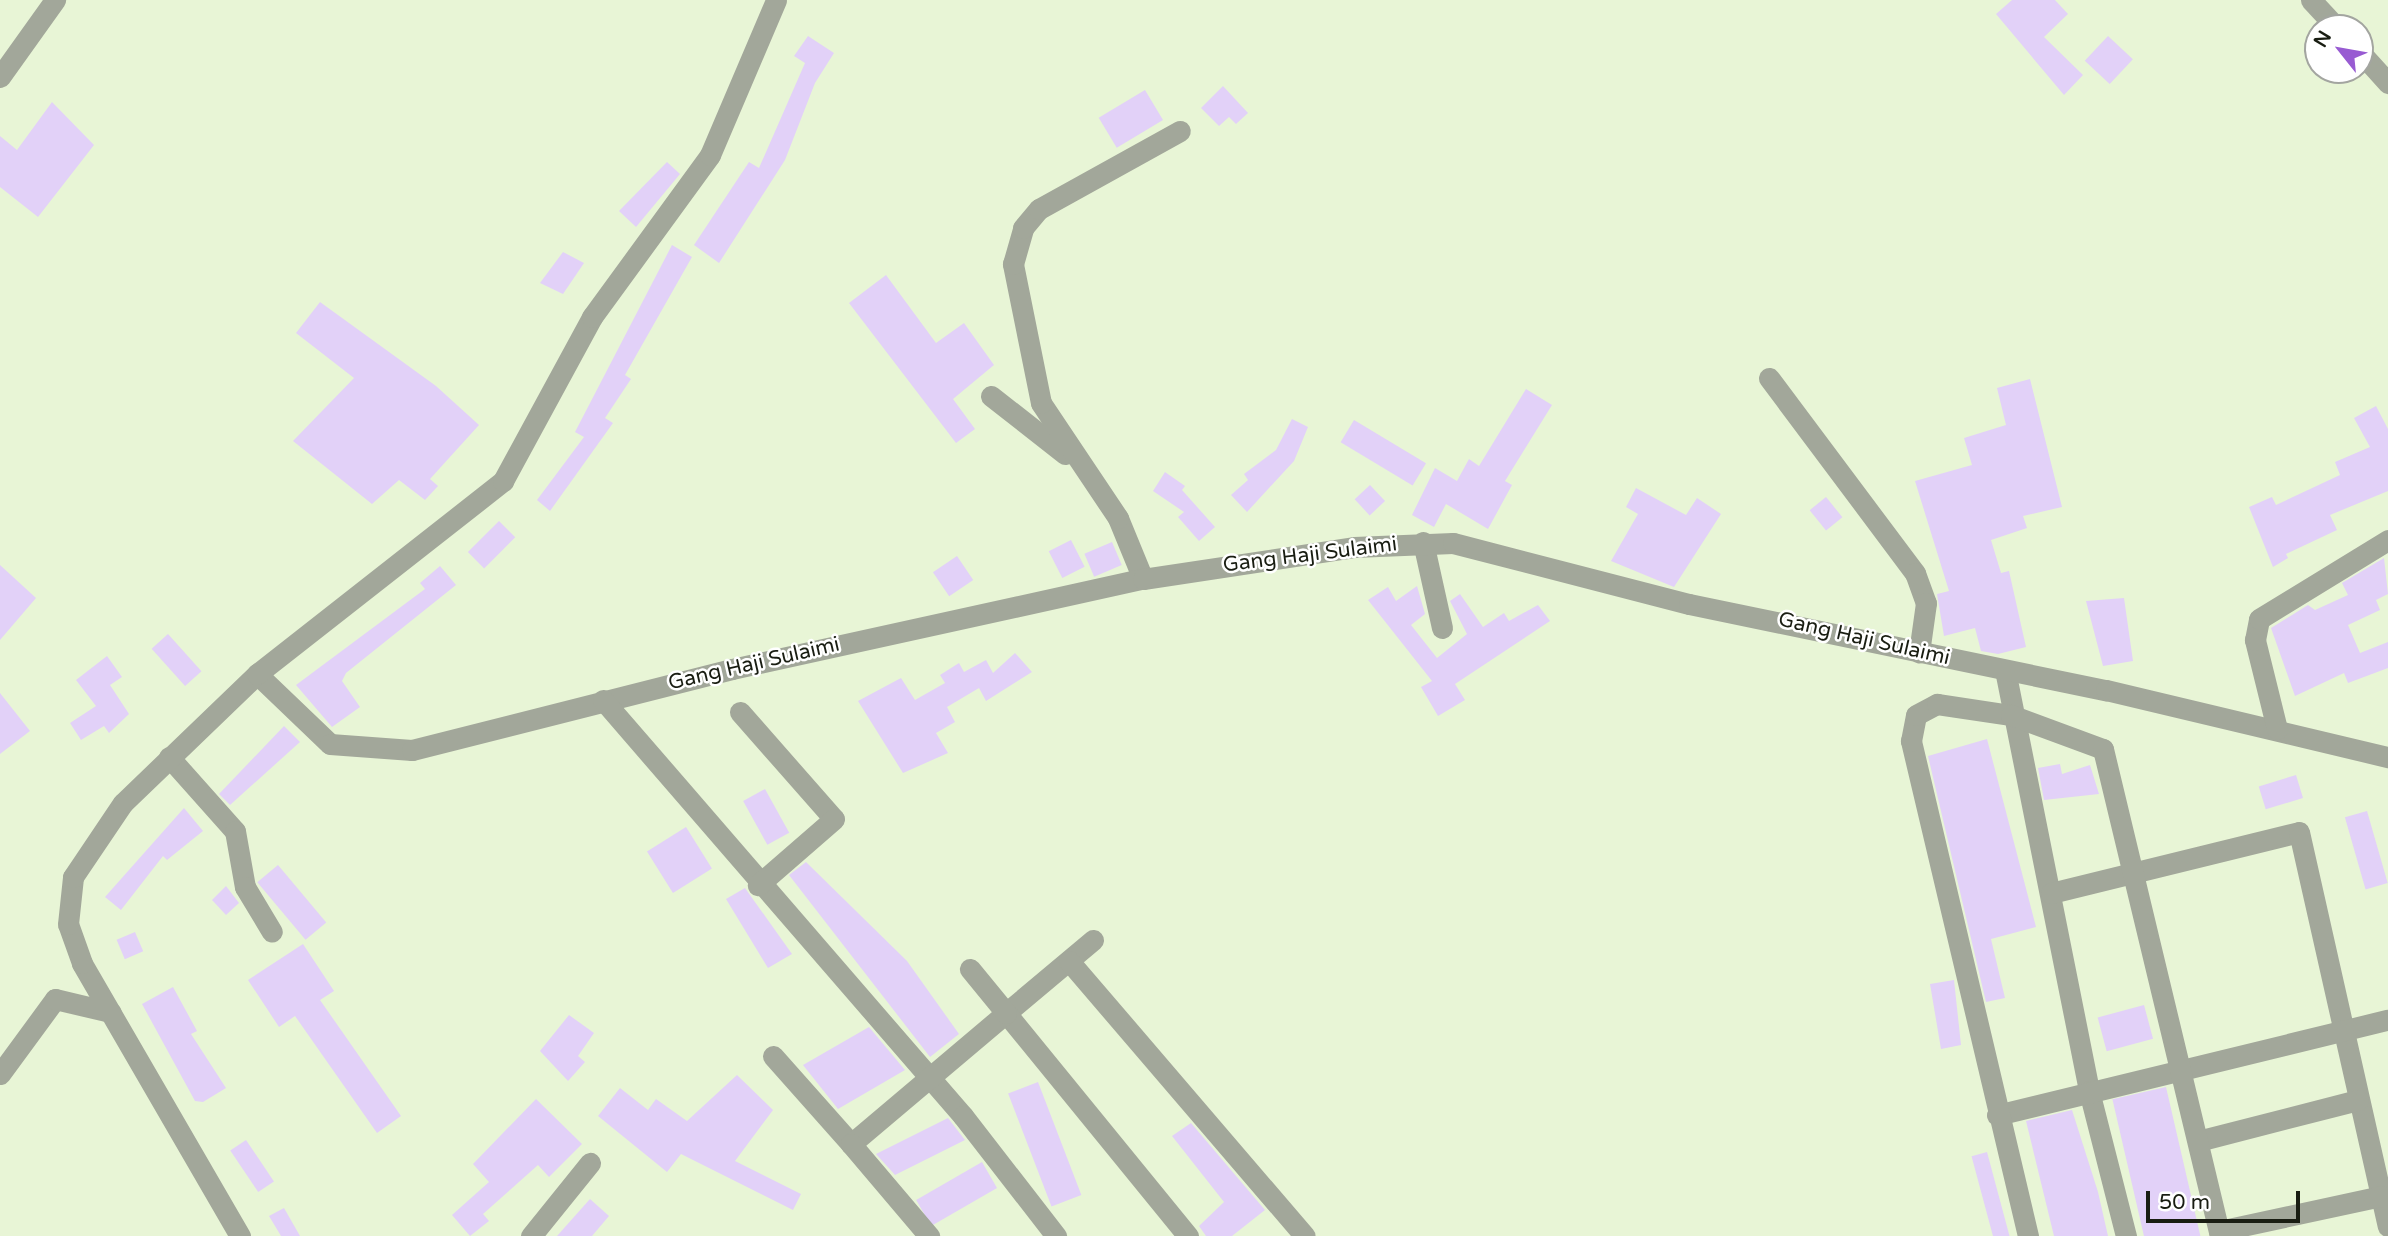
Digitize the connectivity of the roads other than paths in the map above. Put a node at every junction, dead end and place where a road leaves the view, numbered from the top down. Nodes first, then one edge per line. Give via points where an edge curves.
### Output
1 (55, 0) edge
2 (776, 0) edge
3 (2311, 0) edge
4 (2324, 14) edge
5 (2374, 68) edge
6 (0, 77) edge
7 (2388, 83) edge
8 (1180, 131) dead end
9 (1769, 378) dead end
10 (991, 396) dead end
11 (1080, 466) junction
12 (2388, 540) edge
13 (1423, 542) junction
14 (1143, 579) junction
15 (1442, 628) dead end
16 (1919, 653) junction
17 (2006, 670) junction
18 (257, 674) junction
19 (603, 700) junction
20 (740, 712) dead end
21 (2011, 715) junction
22 (2277, 729) junction
23 (169, 757) junction
24 (2388, 757) edge
25 (2135, 872) junction
26 (758, 885) junction
27 (2051, 893) junction
28 (272, 932) dead end
29 (1093, 940) dead end
30 (1069, 961) junction
31 (970, 969) dead end
32 (110, 1012) junction
33 (1006, 1013) junction
34 (2388, 1020) edge
35 (2340, 1033) junction
36 (773, 1056) dead end
37 (2182, 1069) junction
38 (0, 1074) edge
39 (930, 1079) junction
40 (2089, 1091) junction
41 (2358, 1100) junction
42 (1997, 1115) junction
43 (2198, 1140) junction
44 (851, 1144) junction
45 (590, 1163) dead end
46 (2381, 1196) junction
47 (2388, 1226) edge
48 (1179, 1233) edge
49 (2219, 1234) edge
50 (240, 1236) edge
51 (531, 1236) edge
52 (929, 1236) edge
53 (1056, 1236) edge
54 (1305, 1236) edge
55 (2028, 1236) edge
56 (2126, 1236) edge

1 - 6 street
2 - 18 street via 710,155 592,317 503,481
3 - 4 street
5 - 7 street
8 - 11 street via 1039,209 1017,240 1013,278 1034,381
9 - 16 street via 1916,573 1926,603
10 - 11 street
11 - 14 street via 1128,537
12 - 22 street via 2259,618 2255,640
13 - 14 street, Gang Haji Sulaimi via 1277,556
13 - 15 street
13 - 16 street, Gang Haji Sulaimi via 1486,548 1655,596
14 - 19 street, Gang Haji Sulaimi
16 - 17 street, Gang Haji Sulaimi
17 - 21 street
17 - 22 street, Gang Haji Sulaimi
18 - 19 street, Gang Haji Sulaimi via 317,737 363,751 459,740
18 - 23 street
19 - 26 street
20 - 26 street via 834,819
21 - 25 street via 2103,749
21 - 27 street
21 - 42 street via 1937,704 1916,715 1911,727
22 - 24 street, Gang Haji Sulaimi
23 - 28 street via 234,831 245,887
23 - 32 street via 100,830 73,877 68,924
25 - 27 street
25 - 35 street via 2299,832
25 - 37 street
26 - 39 street
27 - 40 street
29 - 30 street
30 - 33 street
30 - 54 street
31 - 33 street
32 - 38 street via 55,999
32 - 50 street
33 - 39 street
33 - 48 street
34 - 35 street
35 - 37 street
35 - 41 street
36 - 44 street
37 - 40 street
37 - 43 street
39 - 44 street
39 - 53 street
40 - 42 street
40 - 56 street
41 - 43 street
41 - 46 street
42 - 55 street
43 - 49 street
44 - 52 street
45 - 51 street
46 - 47 street
46 - 49 street

